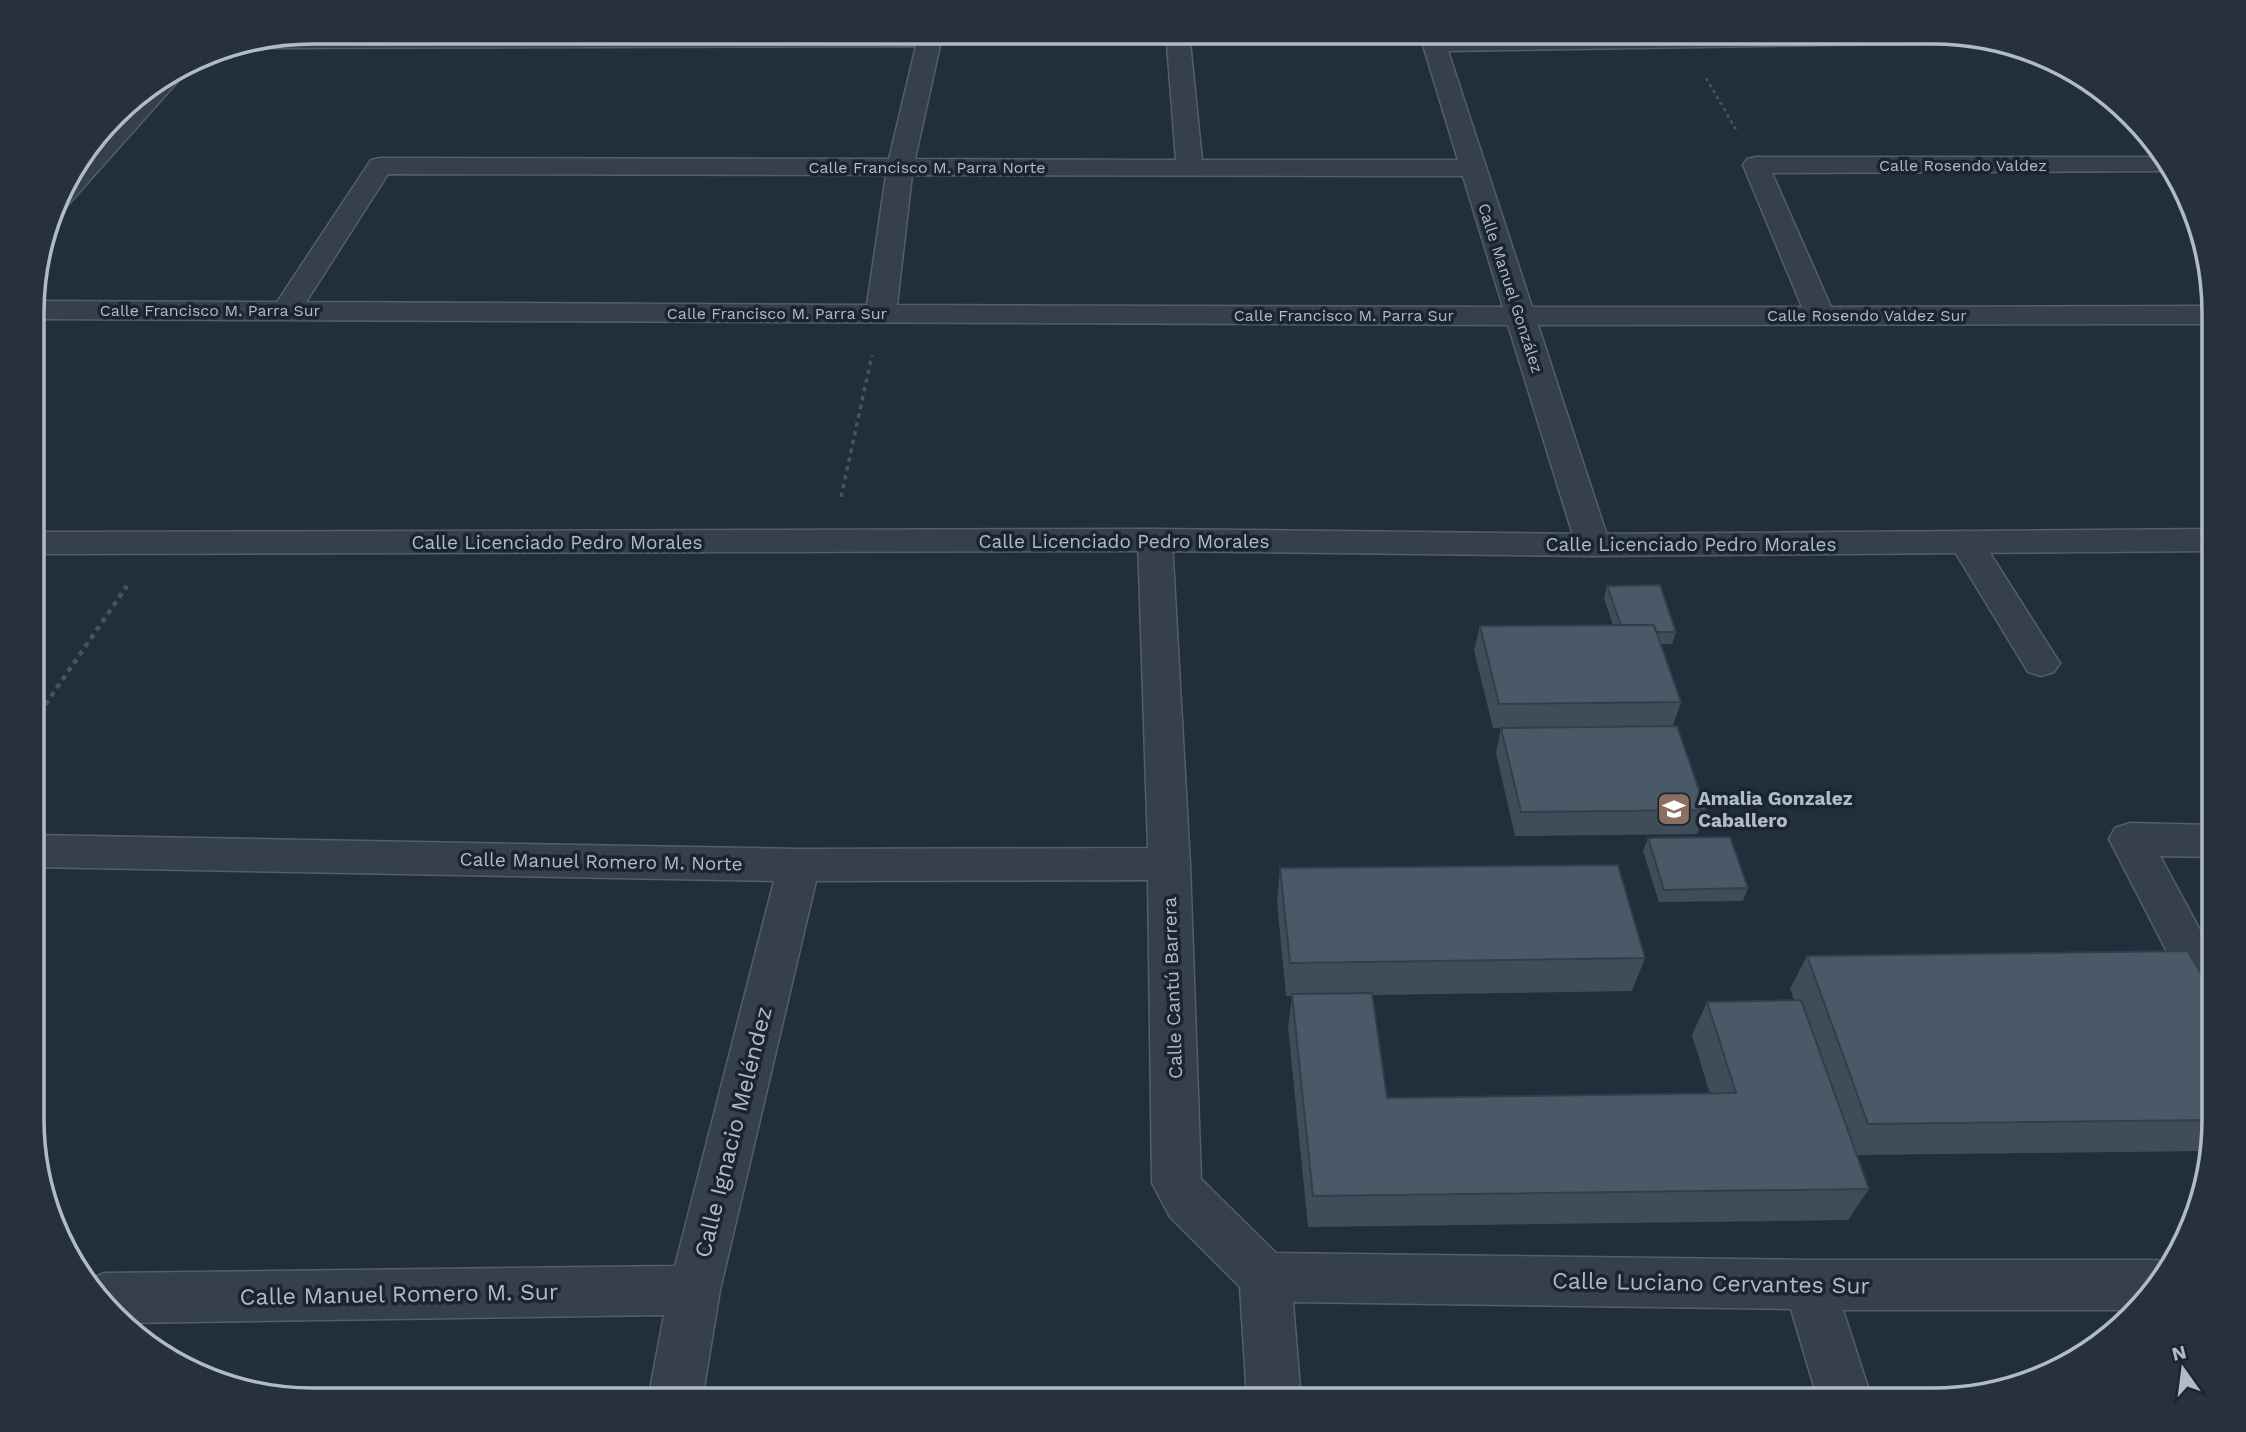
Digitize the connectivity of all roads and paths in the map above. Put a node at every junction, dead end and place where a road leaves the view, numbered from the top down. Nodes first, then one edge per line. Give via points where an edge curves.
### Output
1 (928, 44) edge
2 (1178, 44) edge
3 (1434, 44) edge
4 (1687, 44) edge
5 (150, 98) edge
6 (2158, 164) edge
7 (1756, 165) junction
8 (900, 167) junction
9 (1190, 167) junction
10 (1473, 167) junction
11 (84, 171) edge
12 (44, 310) edge
13 (286, 311) junction
14 (881, 313) junction
15 (1820, 315) junction
16 (2202, 315) edge
17 (1520, 316) junction
18 (1155, 540) junction
19 (2202, 540) edge
20 (831, 541) junction
21 (44, 542) edge
22 (157, 542) junction
23 (1966, 542) junction
24 (1593, 545) junction
25 (2041, 663) dead end
26 (44, 706) edge
27 (2202, 841) edge
28 (44, 851) edge
29 (1169, 864) junction
30 (799, 865) junction
31 (2202, 976) edge
32 (1265, 1278) junction
33 (1810, 1285) junction
34 (2145, 1285) edge
35 (694, 1290) junction
36 (111, 1298) edge
37 (677, 1388) edge
38 (1273, 1388) edge
39 (1841, 1388) edge

1 - 8 street
2 - 9 street
3 - 10 street, Calle Manuel González
4 - 7 path
5 - 11 street
6 - 7 street, Calle Rosendo Valdez
7 - 15 street
8 - 9 street, Calle Francisco M. Parra Norte
8 - 13 street, Calle Francisco M. Parra Norte via 380,166
8 - 14 street
9 - 10 street, Calle Francisco M. Parra Norte
10 - 17 street, Calle Manuel González
12 - 13 street, Calle Francisco M. Parra Sur
13 - 14 street, Calle Francisco M. Parra Sur
14 - 17 street, Calle Francisco M. Parra Sur
14 - 20 path
15 - 16 street, Calle Rosendo Valdez Sur
15 - 17 street, Calle Rosendo Valdez Sur
17 - 24 street, Calle Manuel González
18 - 20 street, Calle Licenciado Pedro Morales
18 - 24 street, Calle Licenciado Pedro Morales
18 - 29 street, Calle Cantú Barrera
19 - 23 street, Calle Licenciado Pedro Morales
20 - 22 street, Calle Licenciado Pedro Morales
21 - 22 street, Calle Licenciado Pedro Morales
22 - 26 path
23 - 24 street, Calle Licenciado Pedro Morales
23 - 25 street
27 - 31 street via 2130,839
28 - 30 street, Calle Manuel Romero M. Norte
29 - 30 street, Calle Manuel Romero M. Norte
29 - 32 street, Calle Cantú Barrera via 1177,1183 1187,1201
30 - 35 street, Calle Ignacio Meléndez
32 - 33 street, Calle Luciano Cervantes Sur
32 - 38 street
33 - 34 street, Calle Luciano Cervantes Sur
33 - 39 street
35 - 36 street, Calle Manuel Romero M. Sur
35 - 37 street, Calle Ignacio Meléndez

